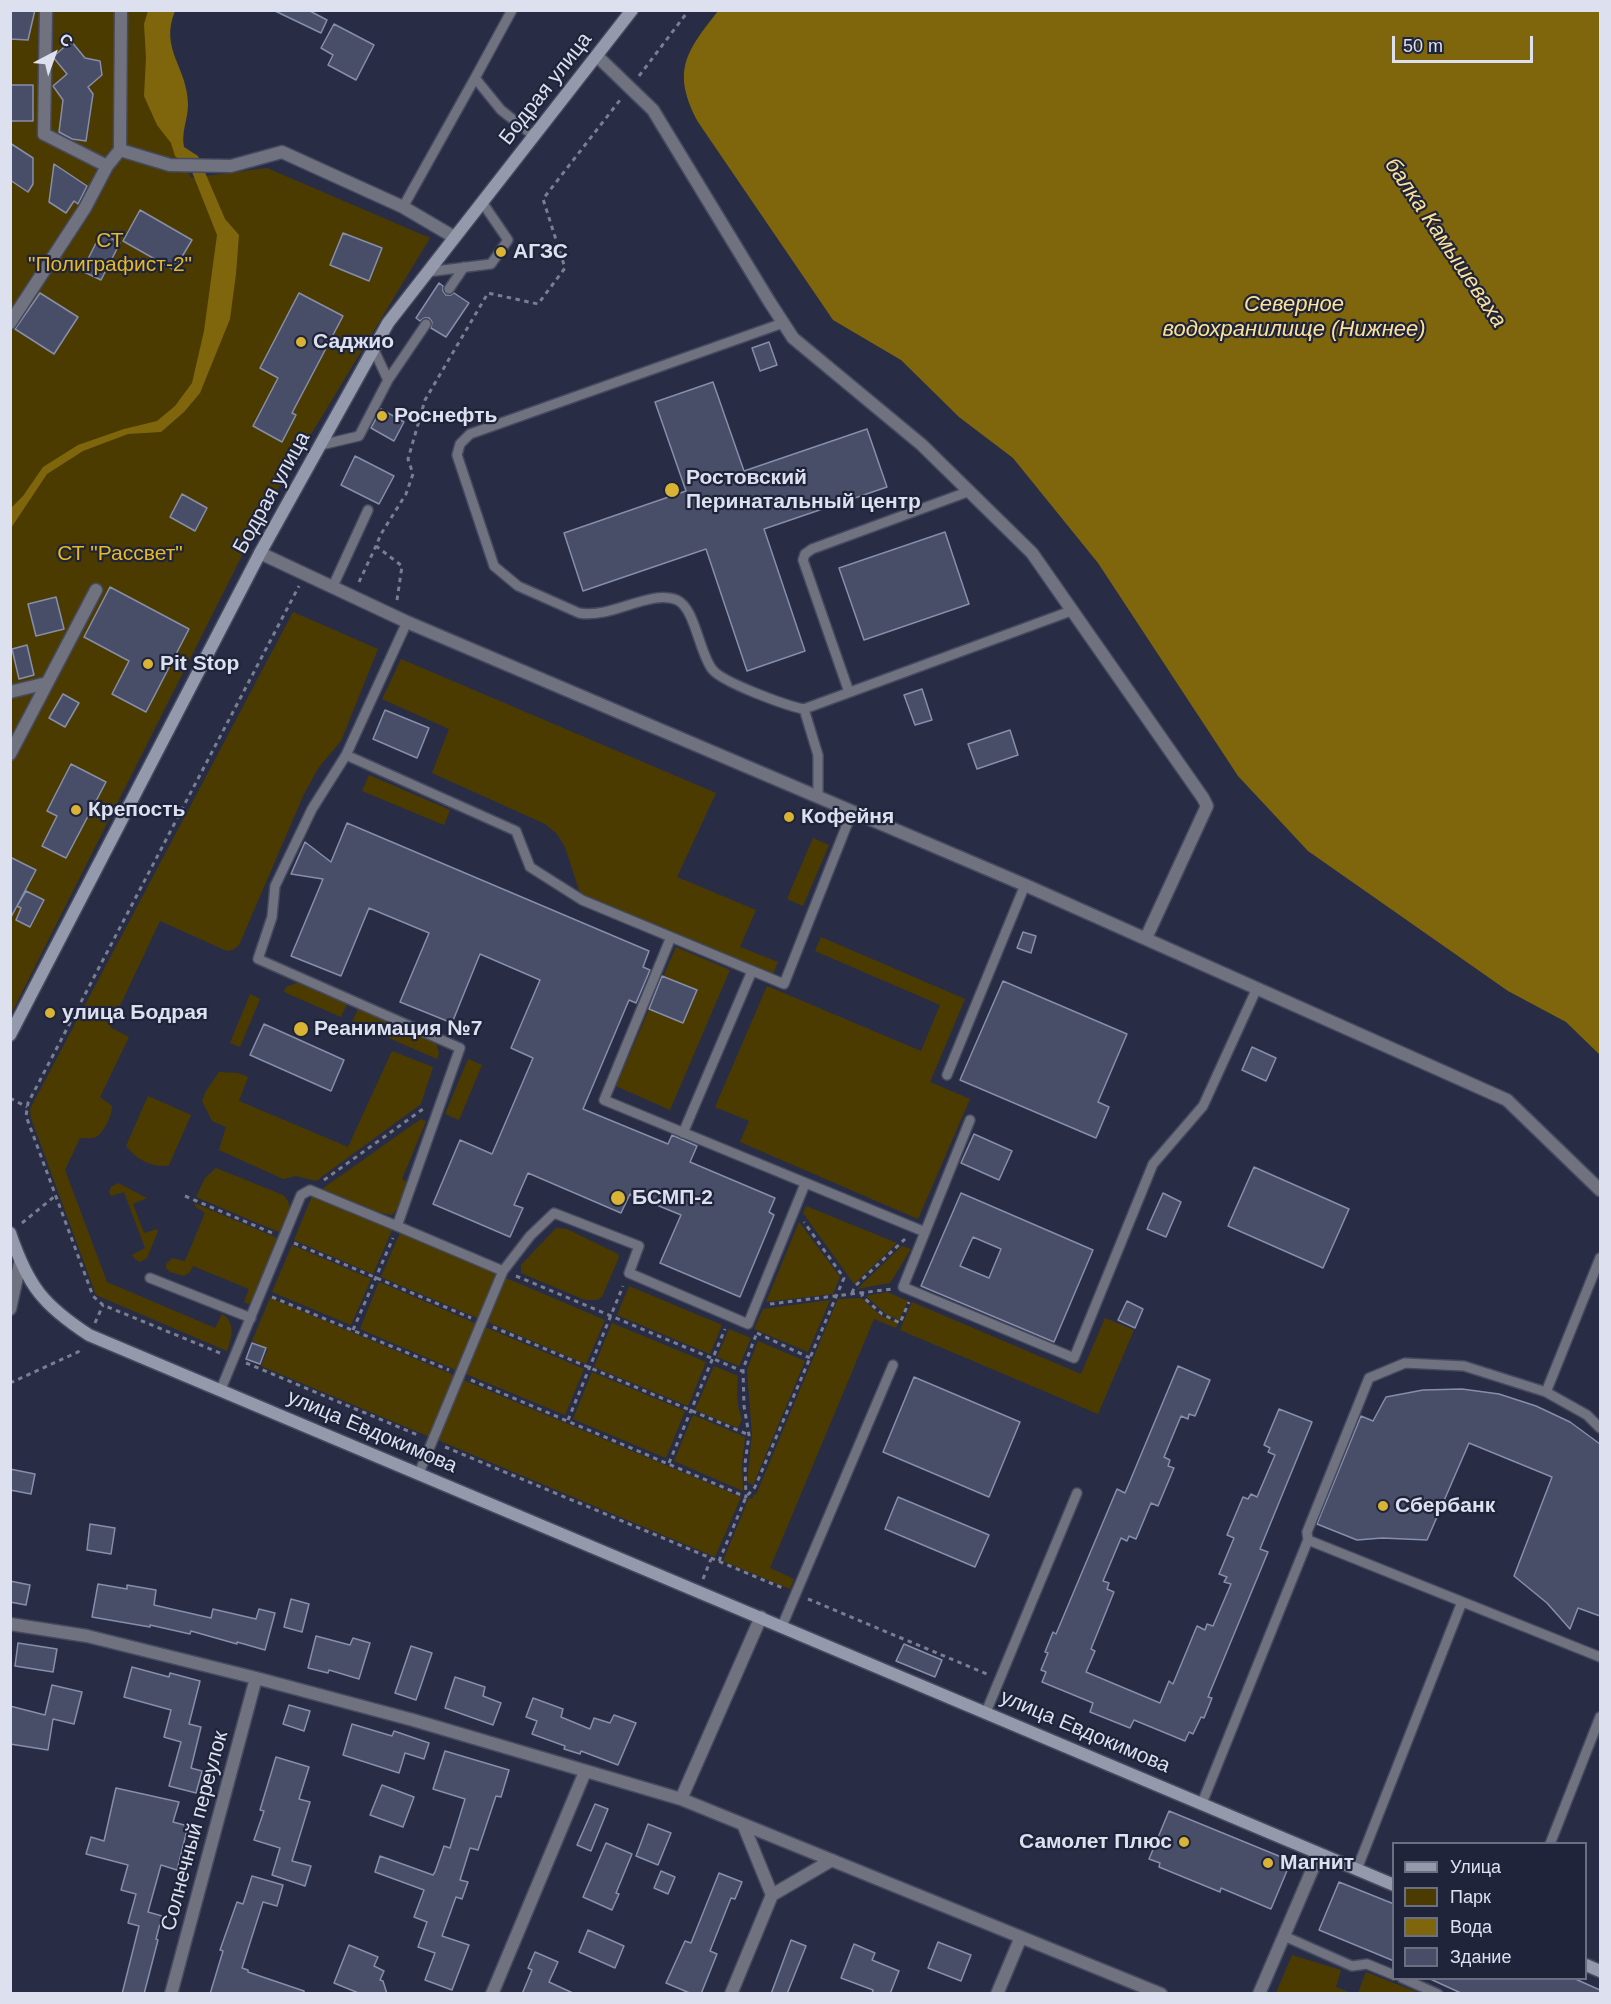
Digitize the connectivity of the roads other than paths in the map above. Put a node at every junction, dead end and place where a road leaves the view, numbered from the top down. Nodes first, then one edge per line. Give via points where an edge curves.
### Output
1 (46, 10) edge
2 (121, 10) edge
3 (512, 10) edge
4 (632, 10) edge
5 (597, 56) junction
6 (475, 78) junction
7 (534, 136) junction
8 (120, 150) junction
9 (107, 166) junction
10 (482, 202) junction
11 (403, 207) junction
12 (454, 237) junction
13 (464, 267) junction
14 (427, 272) junction
15 (449, 289) dead end
16 (10, 323) edge
17 (783, 323) junction
18 (426, 324) dead end
19 (374, 350) junction
20 (388, 380) junction
21 (321, 445) junction
22 (970, 491) junction
23 (368, 510) dead end
24 (260, 553) junction
25 (333, 586) junction
26 (96, 590) dead end
27 (1071, 611) junction
28 (407, 622) junction
29 (47, 683) junction
30 (10, 692) edge
31 (849, 692) junction
32 (804, 709) junction
33 (10, 754) edge
34 (346, 755) junction
35 (818, 797) junction
36 (852, 812) junction
37 (1025, 885) junction
38 (671, 937) junction
39 (1146, 938) junction
40 (752, 971) junction
41 (1257, 988) junction
42 (10, 1035) edge
43 (947, 1075) dead end
44 (970, 1120) dead end
45 (683, 1133) junction
46 (805, 1184) junction
47 (1600, 1190) edge
48 (398, 1226) junction
49 (15, 1229) edge
50 (920, 1230) junction
51 (1600, 1258) edge
52 (20, 1263) junction
53 (503, 1271) junction
54 (150, 1278) dead end
55 (10, 1309) edge
56 (251, 1318) junction
57 (893, 1365) dead end
58 (221, 1389) junction
59 (1546, 1392) junction
60 (1600, 1428) edge
61 (419, 1473) junction
62 (1077, 1493) dead end
63 (1308, 1540) junction
64 (1462, 1602) junction
65 (761, 1617) junction
66 (10, 1624) edge
67 (782, 1626) junction
68 (1600, 1658) edge
69 (256, 1678) junction
70 (986, 1712) junction
71 (1600, 1717) edge
72 (585, 1772) junction
73 (681, 1799) junction
74 (1202, 1803) junction
75 (743, 1824) junction
76 (1551, 1842) edge
77 (1319, 1854) junction
78 (832, 1860) junction
79 (1357, 1869) junction
80 (1392, 1883) edge
81 (772, 1895) junction
82 (1284, 1936) junction
83 (1021, 1937) junction
84 (1392, 1974) edge
85 (1406, 1980) edge
86 (171, 1994) edge
87 (492, 1994) edge
88 (731, 1994) edge
89 (997, 1994) edge
90 (1161, 1994) edge
91 (1259, 1994) edge
92 (1438, 1994) edge

1 - 9 street via 44,134
2 - 8 street
3 - 6 lane
4 - 5 main road, Бодрая улица
5 - 7 main road, Бодрая улица
5 - 17 street via 653,110
6 - 7 lane via 501,110
6 - 11 lane
7 - 10 main road, Бодрая улица
8 - 9 street
8 - 11 street via 170,165 231,166 282,152
9 - 16 street via 85,208
10 - 12 main road, Бодрая улица
10 - 13 lane via 508,240 491,264
11 - 12 street
12 - 14 main road, Бодрая улица
13 - 14 lane
13 - 15 lane
14 - 19 main road, Бодрая улица via 388,323
17 - 22 street via 793,338 922,445
17 - 32 lane via 470,434 460,444 457,455 494,566 518,586 590,615 662,596 678,601 686,606 712,671 790,707
18 - 20 lane
19 - 20 lane
19 - 21 main road, Бодрая улица
20 - 21 lane via 359,436
21 - 24 main road, Бодрая улица
22 - 27 street via 1032,553
22 - 31 lane via 805,554 803,560
23 - 25 lane
24 - 25 street
24 - 42 main road, Бодрая улица
25 - 28 street
26 - 29 street
27 - 31 lane
27 - 39 street via 1207,806
28 - 34 lane
28 - 35 street
29 - 30 street
29 - 33 street
31 - 32 lane
32 - 35 lane via 818,755
34 - 38 lane via 516,831 530,867 582,900
34 - 48 lane via 312,809 275,886 272,917 258,958 460,1048
35 - 36 street
36 - 37 street
36 - 40 lane via 784,984
37 - 39 street
37 - 43 lane
38 - 40 lane
38 - 45 lane via 604,1100
39 - 41 street
40 - 45 lane
41 - 47 street via 1506,1100
41 - 50 lane via 1203,1106 1153,1164 1074,1358 903,1287
44 - 50 lane
45 - 46 lane
46 - 50 lane
46 - 53 lane via 748,1324 629,1273 639,1246 554,1213
48 - 53 lane
48 - 56 lane via 314,1191 301,1195
49 - 52 main road, улица Евдокимова
51 - 59 lane
52 - 55 street
52 - 58 main road, улица Евдокимова via 40,1297 89,1335
53 - 61 lane
54 - 56 lane
56 - 58 lane
57 - 67 lane
58 - 61 main road, улица Евдокимова
59 - 60 lane via 1587,1415
59 - 63 lane via 1464,1366 1405,1363 1369,1378 1307,1532
61 - 65 main road, улица Евдокимова
62 - 70 lane
63 - 64 lane
63 - 74 lane
64 - 68 lane
64 - 79 lane
65 - 67 main road, улица Евдокимова
65 - 73 street
66 - 69 street via 87,1636
67 - 70 main road, улица Евдокимова
69 - 72 street via 412,1719
69 - 86 street, Солнечный переулок
70 - 74 main road, улица Евдокимова
71 - 76 lane
72 - 73 street
72 - 87 street
73 - 75 street
74 - 77 main road, улица Евдокимова
75 - 78 street
75 - 81 street
77 - 79 main road, улица Евдокимова
77 - 82 street
78 - 81 street
78 - 83 street
79 - 80 main road, улица Евдокимова
81 - 88 street
82 - 84 lane via 1352,1966 1367,1964
82 - 91 street
83 - 89 street
83 - 90 street
85 - 92 lane

